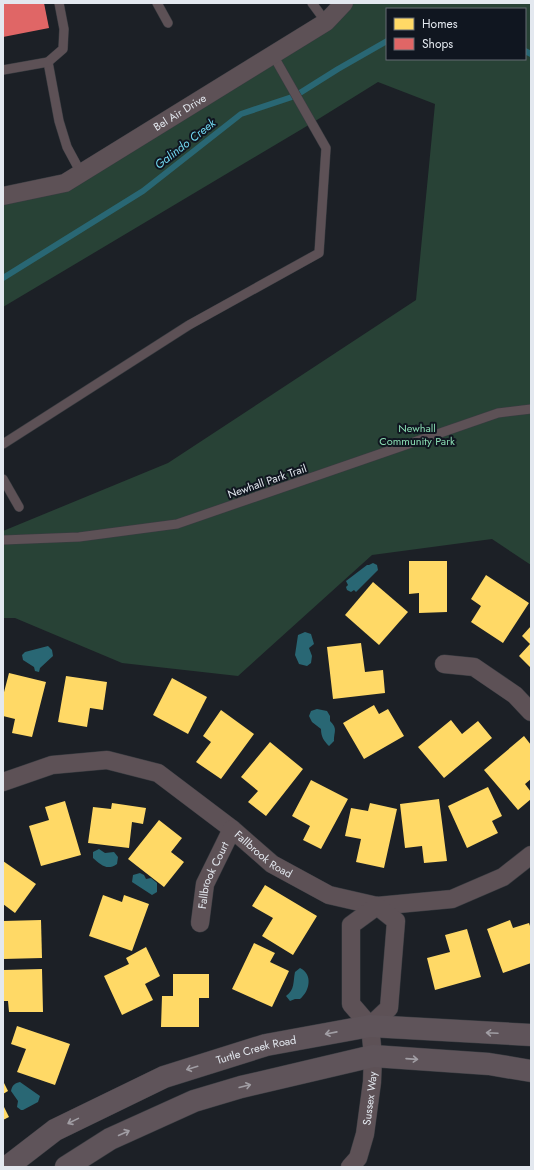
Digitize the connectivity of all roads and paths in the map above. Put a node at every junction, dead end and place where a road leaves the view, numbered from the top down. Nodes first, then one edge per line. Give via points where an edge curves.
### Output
1 (59, 3) edge
2 (156, 3) edge
3 (312, 3) edge
4 (344, 3) edge
5 (326, 22) junction
6 (168, 23) dead end
7 (273, 55) junction
8 (48, 62) junction
9 (3, 70) edge
10 (81, 173) junction
11 (3, 196) edge
12 (531, 409) edge
13 (3, 444) edge
14 (3, 478) edge
15 (19, 507) dead end
16 (3, 540) edge
17 (444, 664) dead end
18 (531, 712) edge
19 (3, 782) edge
20 (232, 829) junction
21 (531, 855) edge
22 (377, 906) junction
23 (200, 923) dead end
24 (370, 1026) junction
25 (531, 1035) edge
26 (373, 1056) junction
27 (531, 1071) edge
28 (7, 1167) edge
29 (66, 1167) edge
30 (350, 1167) edge

1 - 8 lane via 64,29 63,49
2 - 6 lane
3 - 5 lane
4 - 5 street, Bel Air Drive
5 - 7 street, Bel Air Drive
7 - 10 street, Bel Air Drive
7 - 13 lane via 326,148 319,252 189,325
8 - 9 lane
8 - 10 lane via 59,121 67,146
10 - 11 street, Bel Air Drive via 66,183
12 - 16 lane, Newhall Park Trail via 498,413 177,524 79,537
14 - 15 lane
17 - 18 street via 474,667 515,695
19 - 20 street, Fallbrook Road via 52,765 106,760 158,773
20 - 22 street, Fallbrook Road via 272,864 329,895
20 - 23 street, Fallbrook Court via 204,884
21 - 22 street, Fallbrook Road via 503,877 452,899
22 - 24 street via 396,921 389,1008
22 - 24 street via 351,925 351,1004
25 -> 24 street, Turtle Creek Road
24 - 26 street, Sussex Way
24 -> 28 street, Turtle Creek Road via 266,1045 164,1077 54,1130
26 -> 27 street via 489,1064
29 -> 26 street via 110,1139 194,1101 241,1087
26 - 30 street, Sussex Way via 365,1134 358,1158

